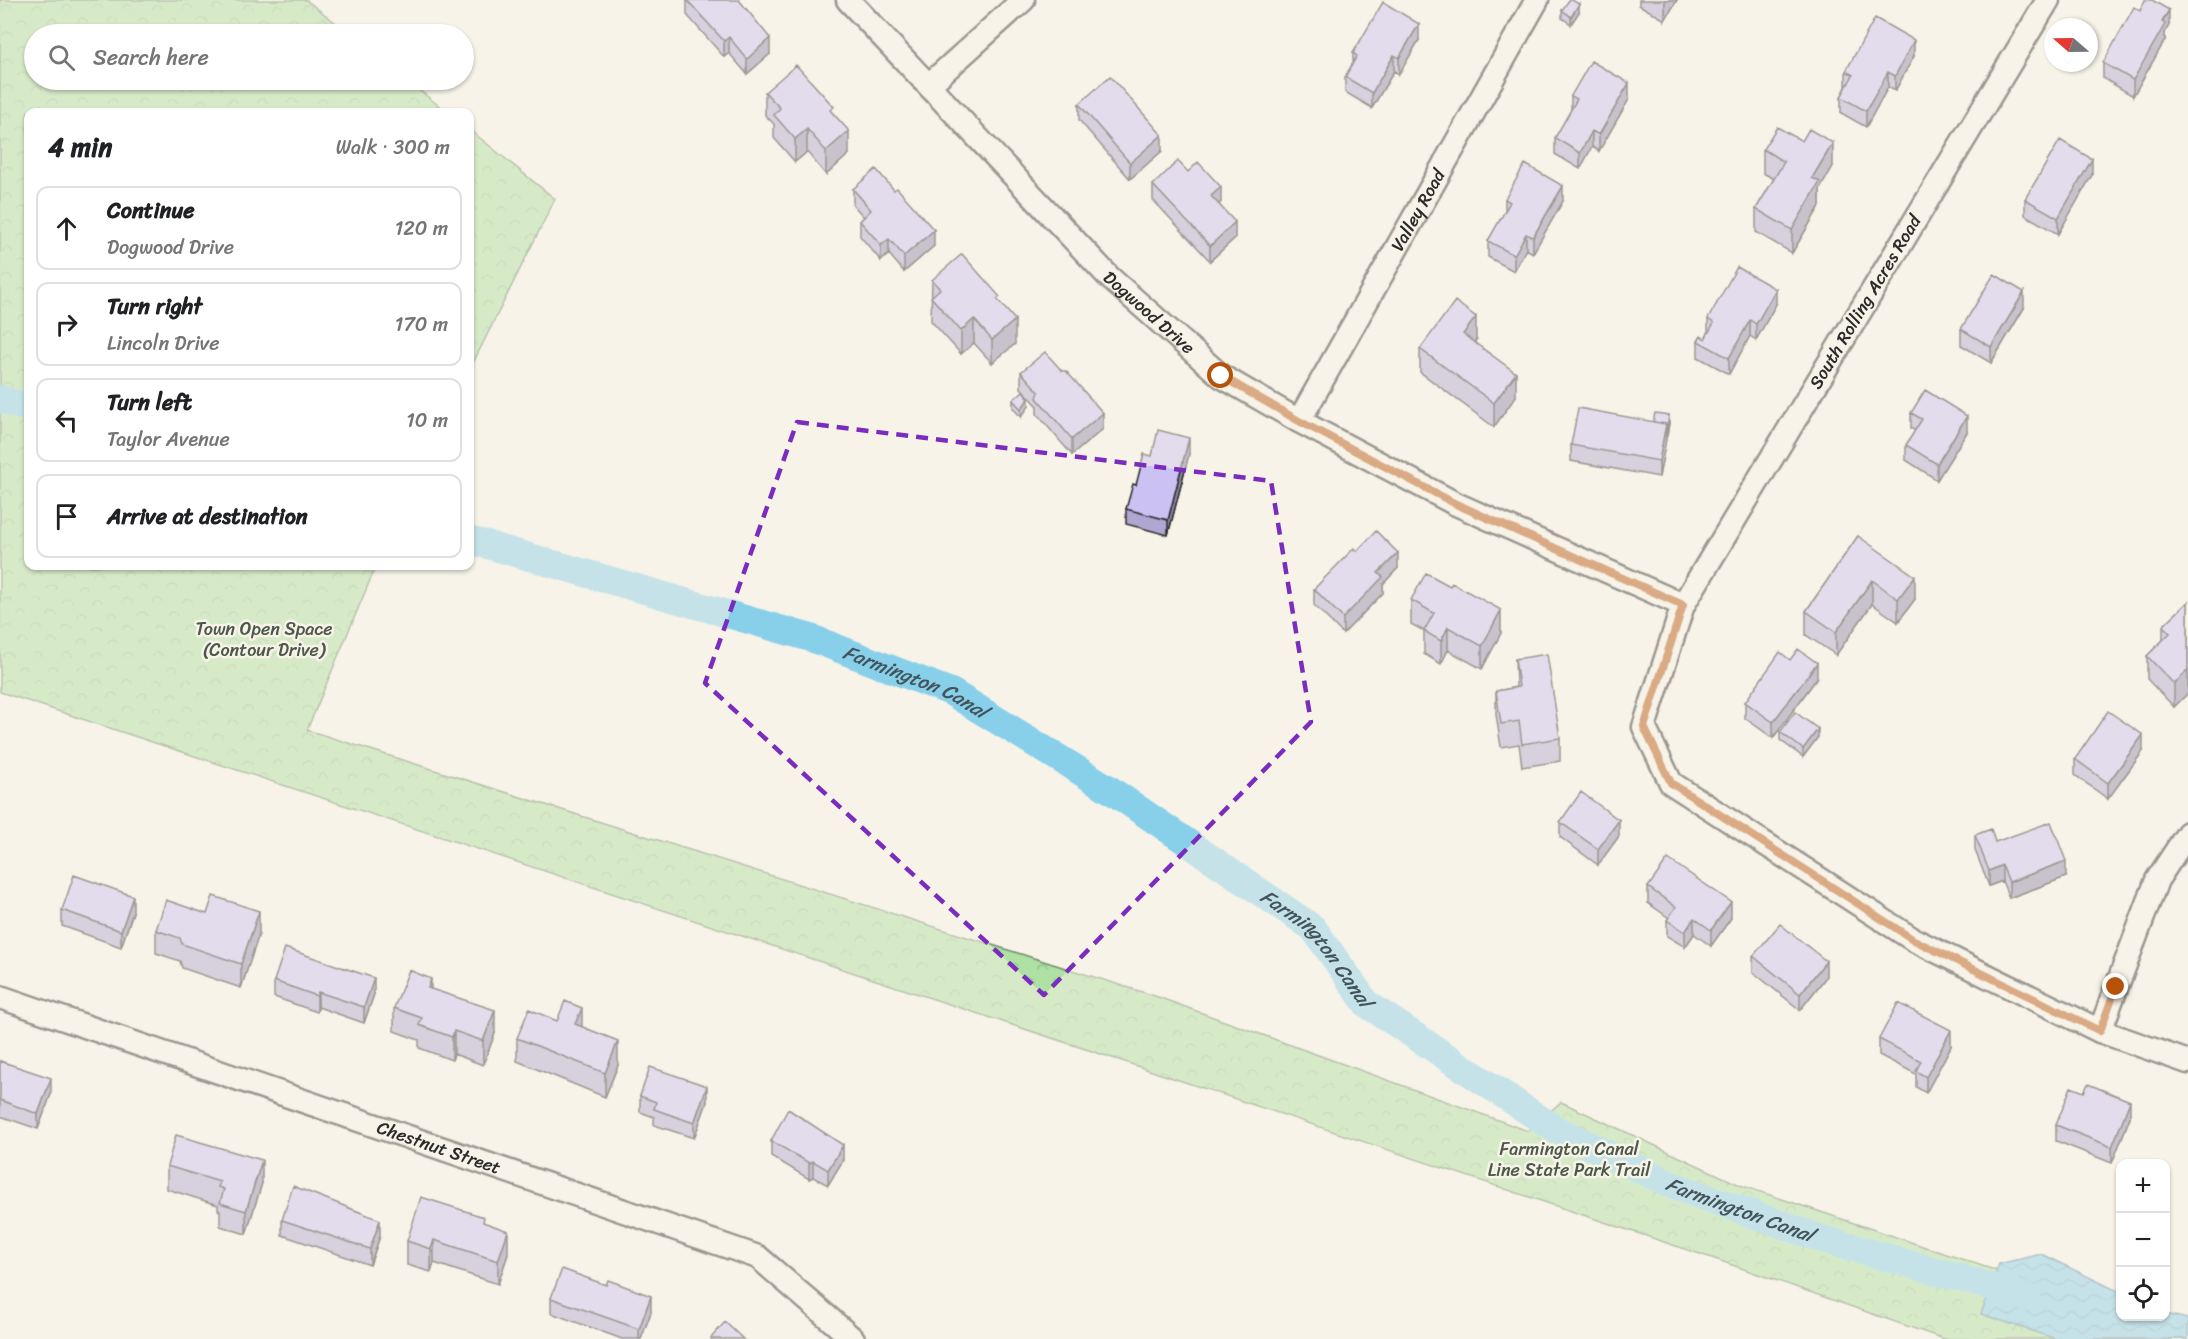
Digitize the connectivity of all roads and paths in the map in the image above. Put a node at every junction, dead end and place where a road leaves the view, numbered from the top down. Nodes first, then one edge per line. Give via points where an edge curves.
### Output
1 (848, 0) edge
2 (1023, 0) edge
3 (1537, 0) edge
4 (2048, 0) edge
5 (930, 84) junction
6 (1299, 421) junction
7 (1683, 605) junction
8 (2188, 834) edge
9 (0, 997) edge
10 (2100, 1031) junction
11 (2188, 1062) edge
12 (853, 1339) edge

1 - 5 street, Dogwood Drive
2 - 5 street
3 - 6 street, Valley Road
4 - 7 street, South Rolling Acres Road
5 - 6 street, Dogwood Drive via 1110,278 1221,376
6 - 7 street, Dogwood Drive via 1456,504
7 - 10 street, South Rolling Acres Road via 1644,727 1671,783 1914,940
8 - 10 street via 2157,880
9 - 12 street, Chestnut Street via 758,1257
10 - 11 street, South Rolling Acres Road

